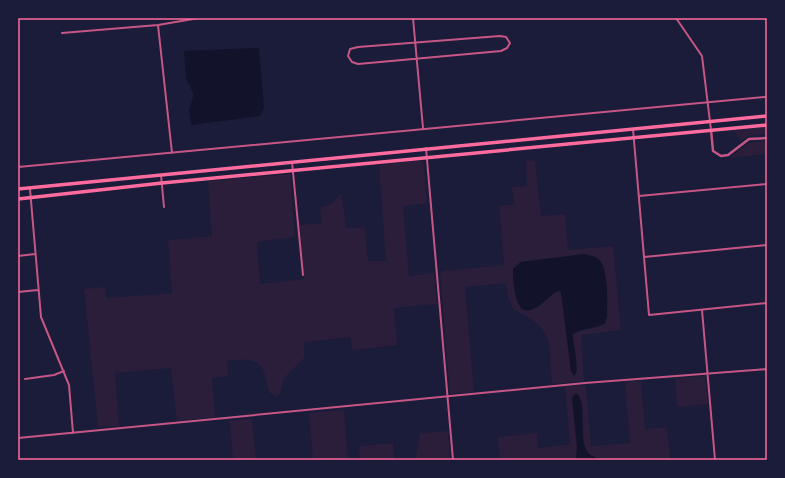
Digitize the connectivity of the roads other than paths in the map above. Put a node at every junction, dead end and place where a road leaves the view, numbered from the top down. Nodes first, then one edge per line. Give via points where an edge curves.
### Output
1 (199, 18) edge
2 (413, 18) edge
3 (676, 18) edge
4 (158, 25) junction
5 (62, 33) dead end
6 (415, 42) junction
7 (416, 59) junction
8 (765, 97) dead end
9 (709, 102) junction
10 (767, 116) edge
11 (710, 121) junction
12 (767, 125) edge
13 (422, 128) junction
14 (633, 128) junction
15 (711, 130) junction
16 (555, 135) junction
17 (633, 137) junction
18 (767, 138) edge
19 (556, 145) junction
20 (426, 148) junction
21 (172, 153) junction
22 (427, 158) junction
23 (292, 161) junction
24 (18, 166) edge
25 (293, 170) junction
26 (161, 175) junction
27 (162, 183) junction
28 (767, 184) edge
29 (30, 188) junction
30 (18, 189) edge
31 (638, 196) junction
32 (30, 197) junction
33 (18, 199) edge
34 (164, 207) dead end
35 (767, 245) edge
36 (35, 254) junction
37 (18, 256) edge
38 (644, 257) junction
39 (303, 275) dead end
40 (38, 290) junction
41 (18, 292) edge
42 (767, 303) edge
43 (702, 310) junction
44 (767, 369) edge
45 (64, 372) junction
46 (708, 375) junction
47 (25, 379) dead end
48 (448, 397) junction
49 (73, 433) junction
50 (18, 438) edge
51 (453, 460) edge
52 (715, 460) edge

1 - 4 street
2 - 6 street
3 - 9 street via 702,56
4 - 5 street
4 - 21 street
6 - 7 street
6 - 7 street via 358,47 350,49 348,56 352,62 358,64
6 - 7 street via 500,36 506,37 510,43 501,51
7 - 13 street
8 - 9 street
9 - 11 street
9 - 13 street
10 - 11 main road
11 - 14 main road
11 - 15 street
12 - 15 main road
13 - 21 street
14 - 16 main road
14 - 17 street
15 - 17 main road
15 - 18 street via 713,151 721,156 728,155 749,139
16 - 19 main road
16 - 20 main road
17 - 19 main road
17 - 31 street
19 - 22 main road
20 - 22 street
20 - 23 main road
21 - 24 street
22 - 25 main road
22 - 48 street
23 - 25 street
23 - 26 main road
25 - 27 main road
25 - 39 street
26 - 27 street
26 - 29 main road
27 - 32 main road
27 - 34 street
28 - 31 street
29 - 30 main road
29 - 32 street
31 - 38 street
32 - 33 main road
32 - 36 street
35 - 38 street
36 - 37 street
36 - 40 street
38 - 43 street via 649,314
40 - 41 street
40 - 45 street via 45,332
42 - 43 street
43 - 46 street
44 - 46 street
45 - 47 street via 54,376
45 - 49 street via 69,385
46 - 48 street via 702,373
46 - 52 street
48 - 49 street
48 - 51 street
49 - 50 street

